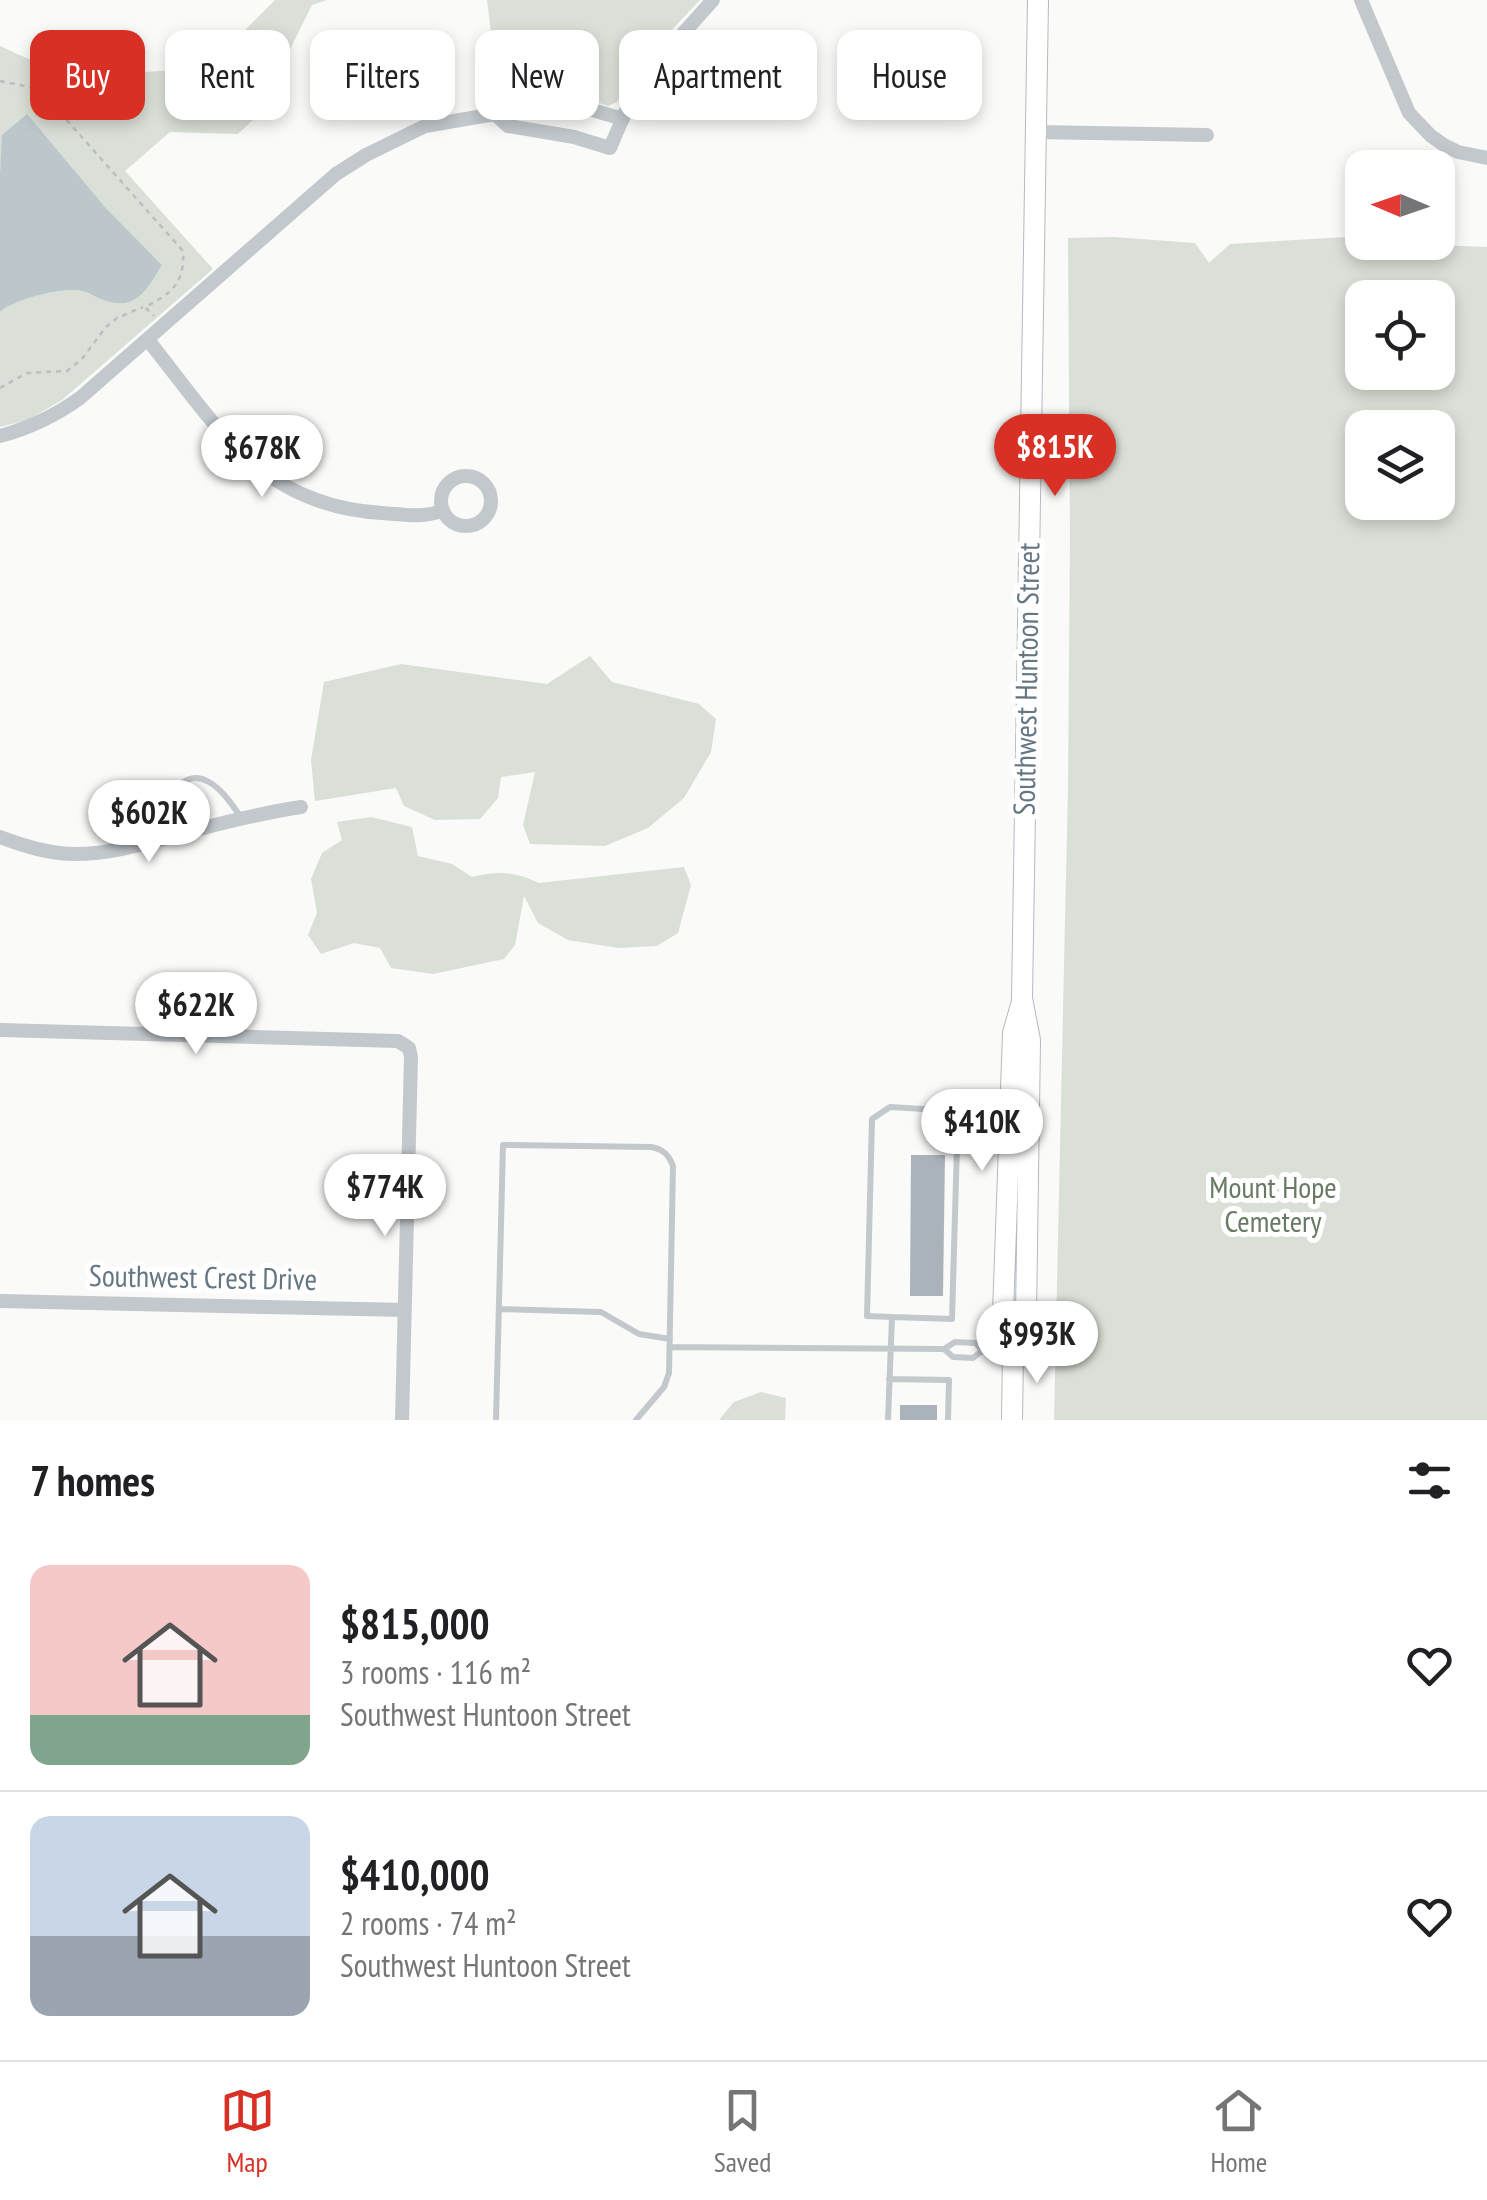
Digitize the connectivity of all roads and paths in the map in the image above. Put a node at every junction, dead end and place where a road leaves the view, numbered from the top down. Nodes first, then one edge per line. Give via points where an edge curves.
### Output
1 (712, 0) edge
2 (1038, 0) edge
3 (1362, 0) edge
4 (685, 30) edge
5 (0, 82) edge
6 (475, 117) edge
7 (502, 120) edge
8 (622, 120) edge
9 (1036, 132) junction
10 (1207, 135) dead end
11 (1487, 158) edge
12 (145, 307) junction
13 (157, 320) dead end
14 (148, 340) junction
15 (0, 388) edge
16 (0, 436) edge
17 (443, 510) dead end
18 (300, 807) dead end
19 (241, 817) junction
20 (0, 837) edge
21 (168, 837) junction
22 (1022, 998) junction
23 (0, 1030) edge
24 (958, 1111) junction
25 (1009, 1114) junction
26 (0, 1301) edge
27 (499, 1309) junction
28 (405, 1310) junction
29 (892, 1317) junction
30 (670, 1343) junction
31 (890, 1349) junction
32 (944, 1349) junction
33 (982, 1351) junction
34 (1013, 1352) junction
35 (889, 1379) junction
36 (402, 1420) edge
37 (496, 1420) edge
38 (636, 1420) edge
39 (888, 1420) edge
40 (948, 1420) edge
41 (1012, 1420) edge

1 - 4 street
2 - 9 main road, Southwest Huntoon Street
3 - 11 street via 1409,114 1444,145
5 - 12 path via 30,87 48,99 183,251 180,280
6 - 14 street via 425,126 336,174
7 - 8 street via 610,148
9 - 10 street
9 - 22 main road, Southwest Huntoon Street
12 - 13 path
12 - 15 path via 106,327 68,371 28,374
14 - 16 street via 58,414
14 - 17 street via 230,441 275,482 341,509 417,515
18 - 19 street
19 - 21 street
19 - 21 lane via 211,783 184,780 166,808
20 - 21 street via 72,854
22 - 25 main road, Southwest Huntoon Street
22 - 34 main road, Southwest Huntoon Street via 1030,1040 1026,1314
23 - 28 street via 406,1045 411,1057
24 - 25 lane
24 - 29 lane via 952,1319
24 - 29 lane via 890,1107 872,1119 867,1316
25 - 34 main road, Southwest Huntoon Street via 1003,1313
26 - 28 street, Southwest Crest Drive
27 - 30 lane via 601,1312
27 - 30 lane via 502,1145 656,1148 673,1166
27 - 37 lane
28 - 36 street
29 - 31 lane
30 - 31 lane
30 - 38 lane via 668,1380
31 - 32 lane
31 - 35 lane
32 - 33 lane via 953,1357 973,1358
32 - 33 lane via 976,1343
33 - 34 lane
34 - 41 main road, Southwest Huntoon Street
35 - 39 lane
35 - 40 lane via 948,1380

